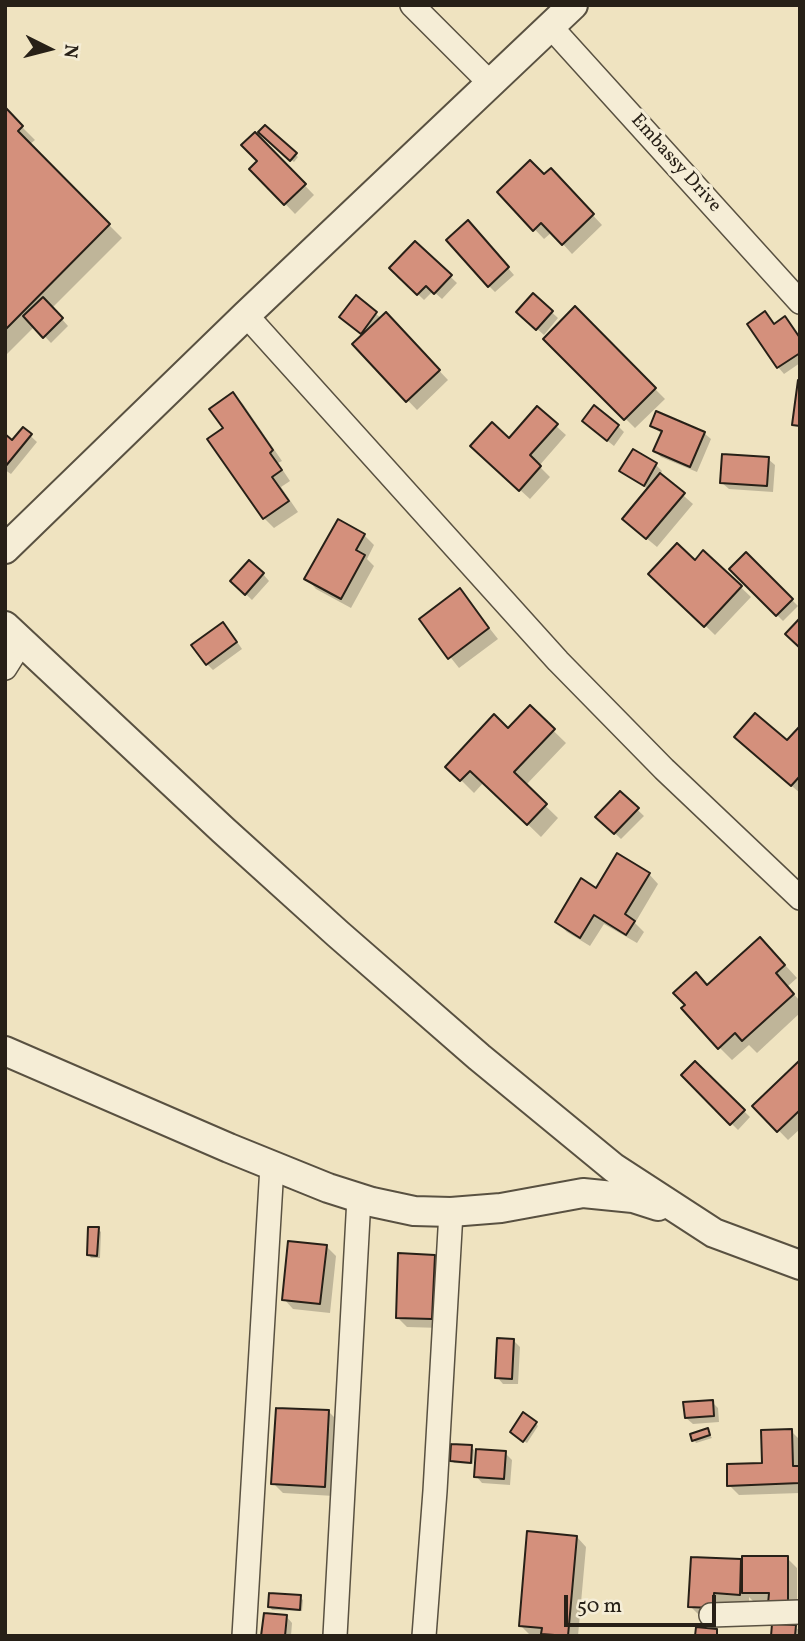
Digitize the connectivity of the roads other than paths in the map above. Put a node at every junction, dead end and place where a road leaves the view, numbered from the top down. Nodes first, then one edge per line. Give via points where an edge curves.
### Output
1 (411, 5) edge
2 (573, 5) edge
3 (550, 26) junction
4 (491, 84) junction
5 (800, 302) edge
6 (246, 315) junction
7 (5, 549) edge
8 (13, 634) edge
9 (5, 668) edge
10 (800, 898) edge
11 (5, 1051) edge
12 (583, 1143) junction
13 (272, 1166) junction
14 (569, 1195) junction
15 (359, 1198) junction
16 (451, 1212) junction
17 (682, 1214) junction
18 (800, 1265) edge
19 (800, 1612) edge
20 (711, 1615) dead end
21 (244, 1636) edge
22 (335, 1636) edge
23 (424, 1636) edge

1 - 4 street
2 - 3 street
3 - 4 street
3 - 5 street, Embassy Drive
4 - 6 street
6 - 7 street
6 - 10 street via 568,671
8 - 9 street
8 - 12 street via 338,934
11 - 13 street
12 - 14 street via 581,1171
12 - 17 street
13 - 15 street
13 - 21 street
14 - 16 street
14 - 17 street via 633,1198
15 - 16 street via 414,1211
15 - 22 street
16 - 23 street
17 - 18 street via 714,1233
19 - 20 street

